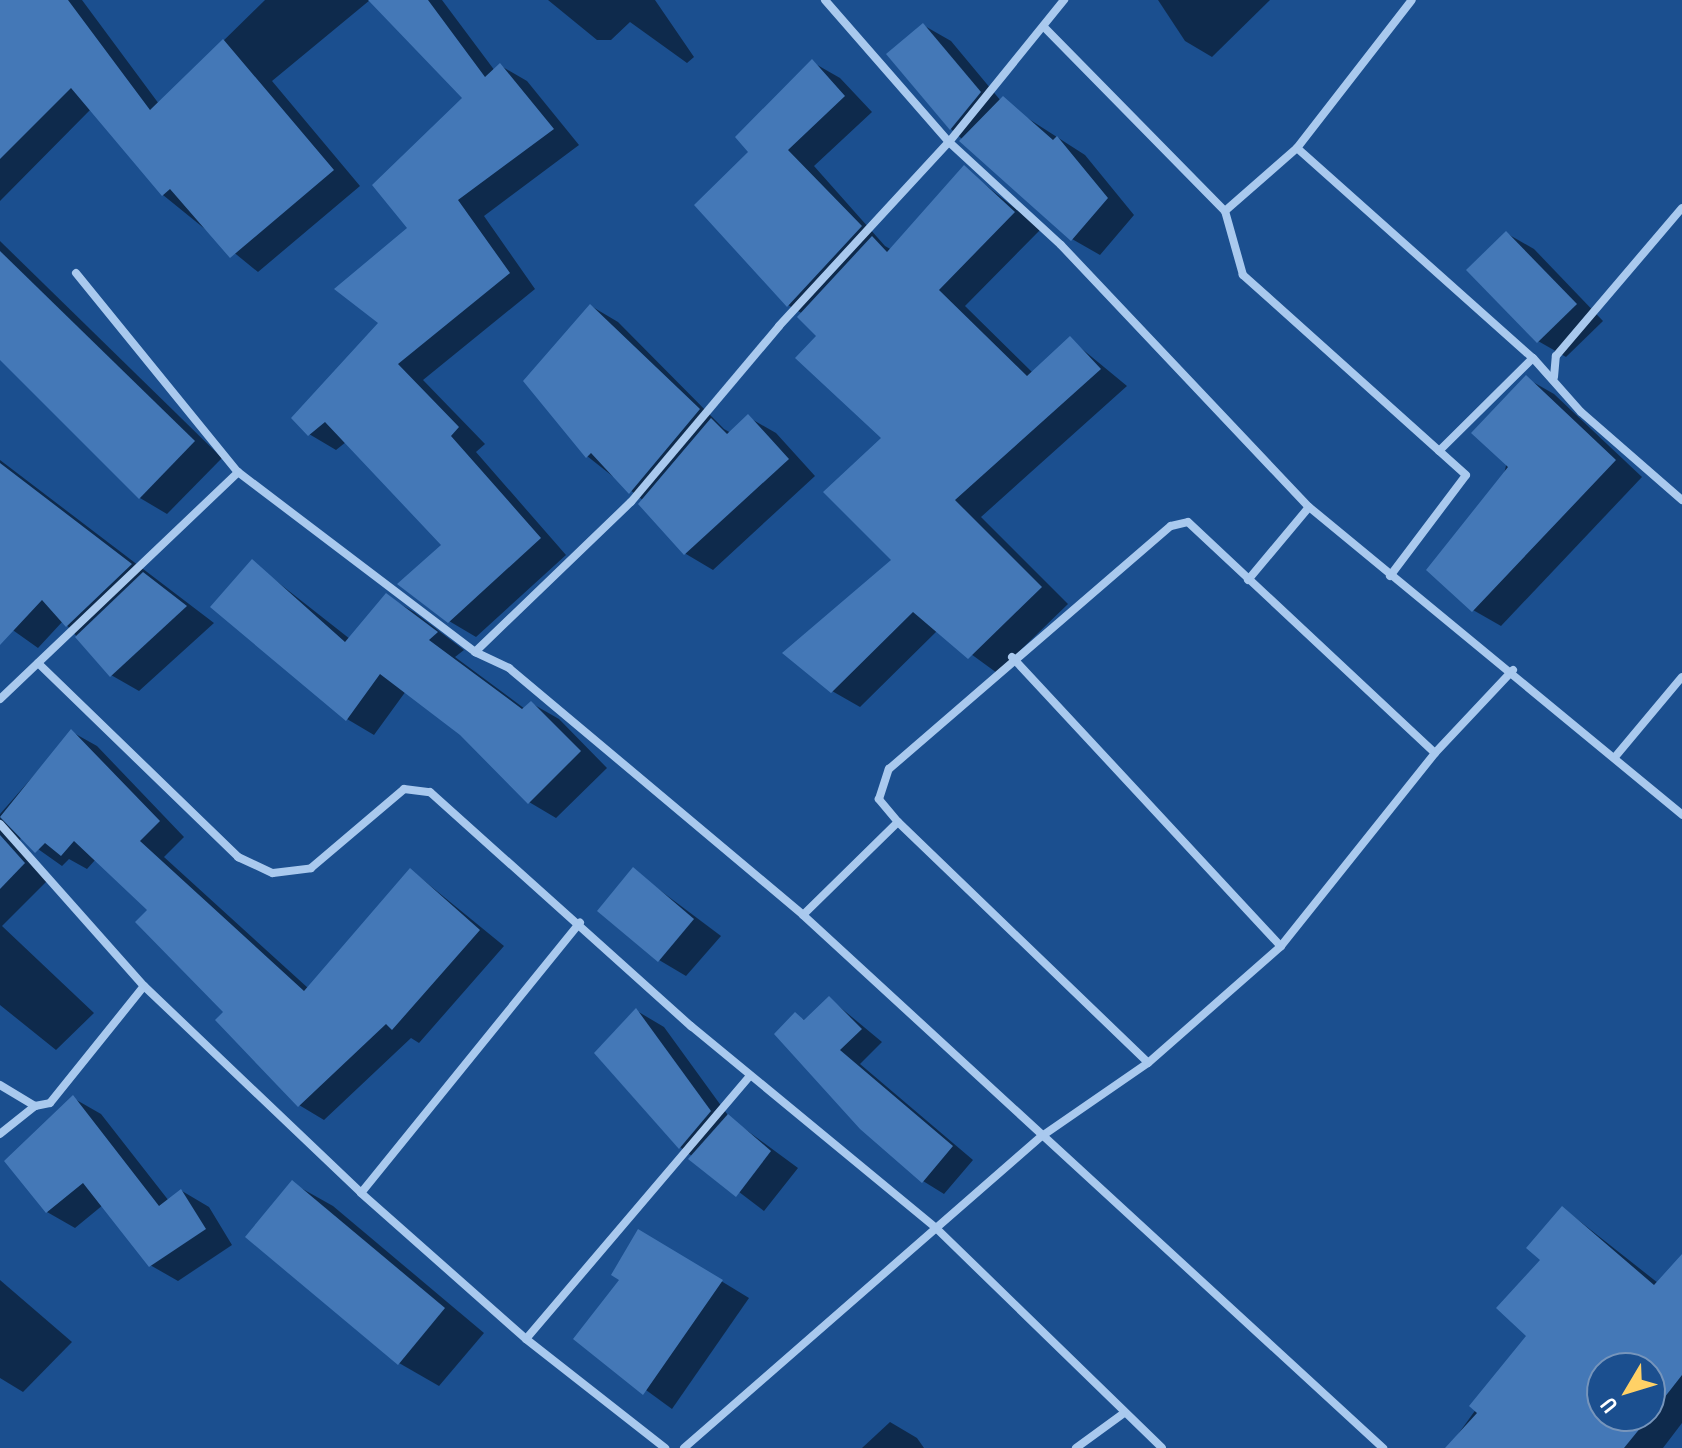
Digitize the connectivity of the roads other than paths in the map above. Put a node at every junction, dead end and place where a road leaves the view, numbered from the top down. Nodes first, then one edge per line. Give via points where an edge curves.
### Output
1 (825, 0) edge
2 (1064, 0) edge
3 (1412, 0) edge
4 (1044, 27) junction
5 (949, 142) junction
6 (1297, 148) junction
7 (1682, 208) edge
8 (1225, 211) junction
9 (76, 273) dead end
10 (1533, 358) junction
11 (1554, 377) junction
12 (1439, 451) junction
13 (238, 472) junction
14 (1682, 500) edge
15 (1309, 507) junction
16 (1390, 576) junction
17 (1248, 580) junction
18 (475, 652) junction
19 (1012, 657) junction
20 (38, 663) junction
21 (1513, 670) junction
22 (1682, 677) edge
23 (0, 699) edge
24 (1435, 753) junction
25 (1615, 757) junction
26 (1682, 815) edge
27 (898, 822) junction
28 (0, 824) edge
29 (803, 915) junction
30 (580, 923) junction
31 (1281, 946) junction
32 (144, 986) junction
33 (1148, 1063) junction
34 (750, 1076) junction
35 (0, 1085) edge
36 (35, 1106) junction
37 (0, 1134) edge
38 (1042, 1136) junction
39 (361, 1193) junction
40 (936, 1228) junction
41 (526, 1339) junction
42 (1124, 1413) junction
43 (665, 1448) edge
44 (684, 1448) edge
45 (1076, 1448) edge
46 (1162, 1448) edge
47 (1383, 1448) edge

1 - 5 street
2 - 4 street
3 - 6 street
4 - 5 street
4 - 8 street
5 - 15 street via 1050,234
5 - 18 street via 779,326 631,502
6 - 8 street
6 - 10 street
7 - 11 street via 1556,356
8 - 12 street via 1243,275
9 - 13 street
10 - 11 street
10 - 12 street
11 - 14 street via 1581,412
12 - 16 street via 1466,475
13 - 18 street
13 - 20 street
15 - 16 street
15 - 17 street
16 - 21 street
17 - 19 street via 1188,522 1171,526
17 - 24 street
18 - 29 street via 509,668
19 - 27 street via 889,769 879,799
19 - 31 street
20 - 23 street
20 - 30 street via 255,867 289,874 311,868 416,786 504,852
21 - 24 street
21 - 25 street
22 - 25 street
24 - 31 street
25 - 26 street
27 - 29 street
27 - 33 street
28 - 32 street
29 - 38 street
30 - 34 street
30 - 39 street
31 - 33 street
32 - 36 street via 50,1103
32 - 39 street
33 - 38 street
34 - 40 street
34 - 41 street
35 - 36 street
36 - 37 street
38 - 40 street
38 - 47 street
39 - 41 street
40 - 42 street
40 - 44 street
41 - 43 street
42 - 45 street
42 - 46 street

